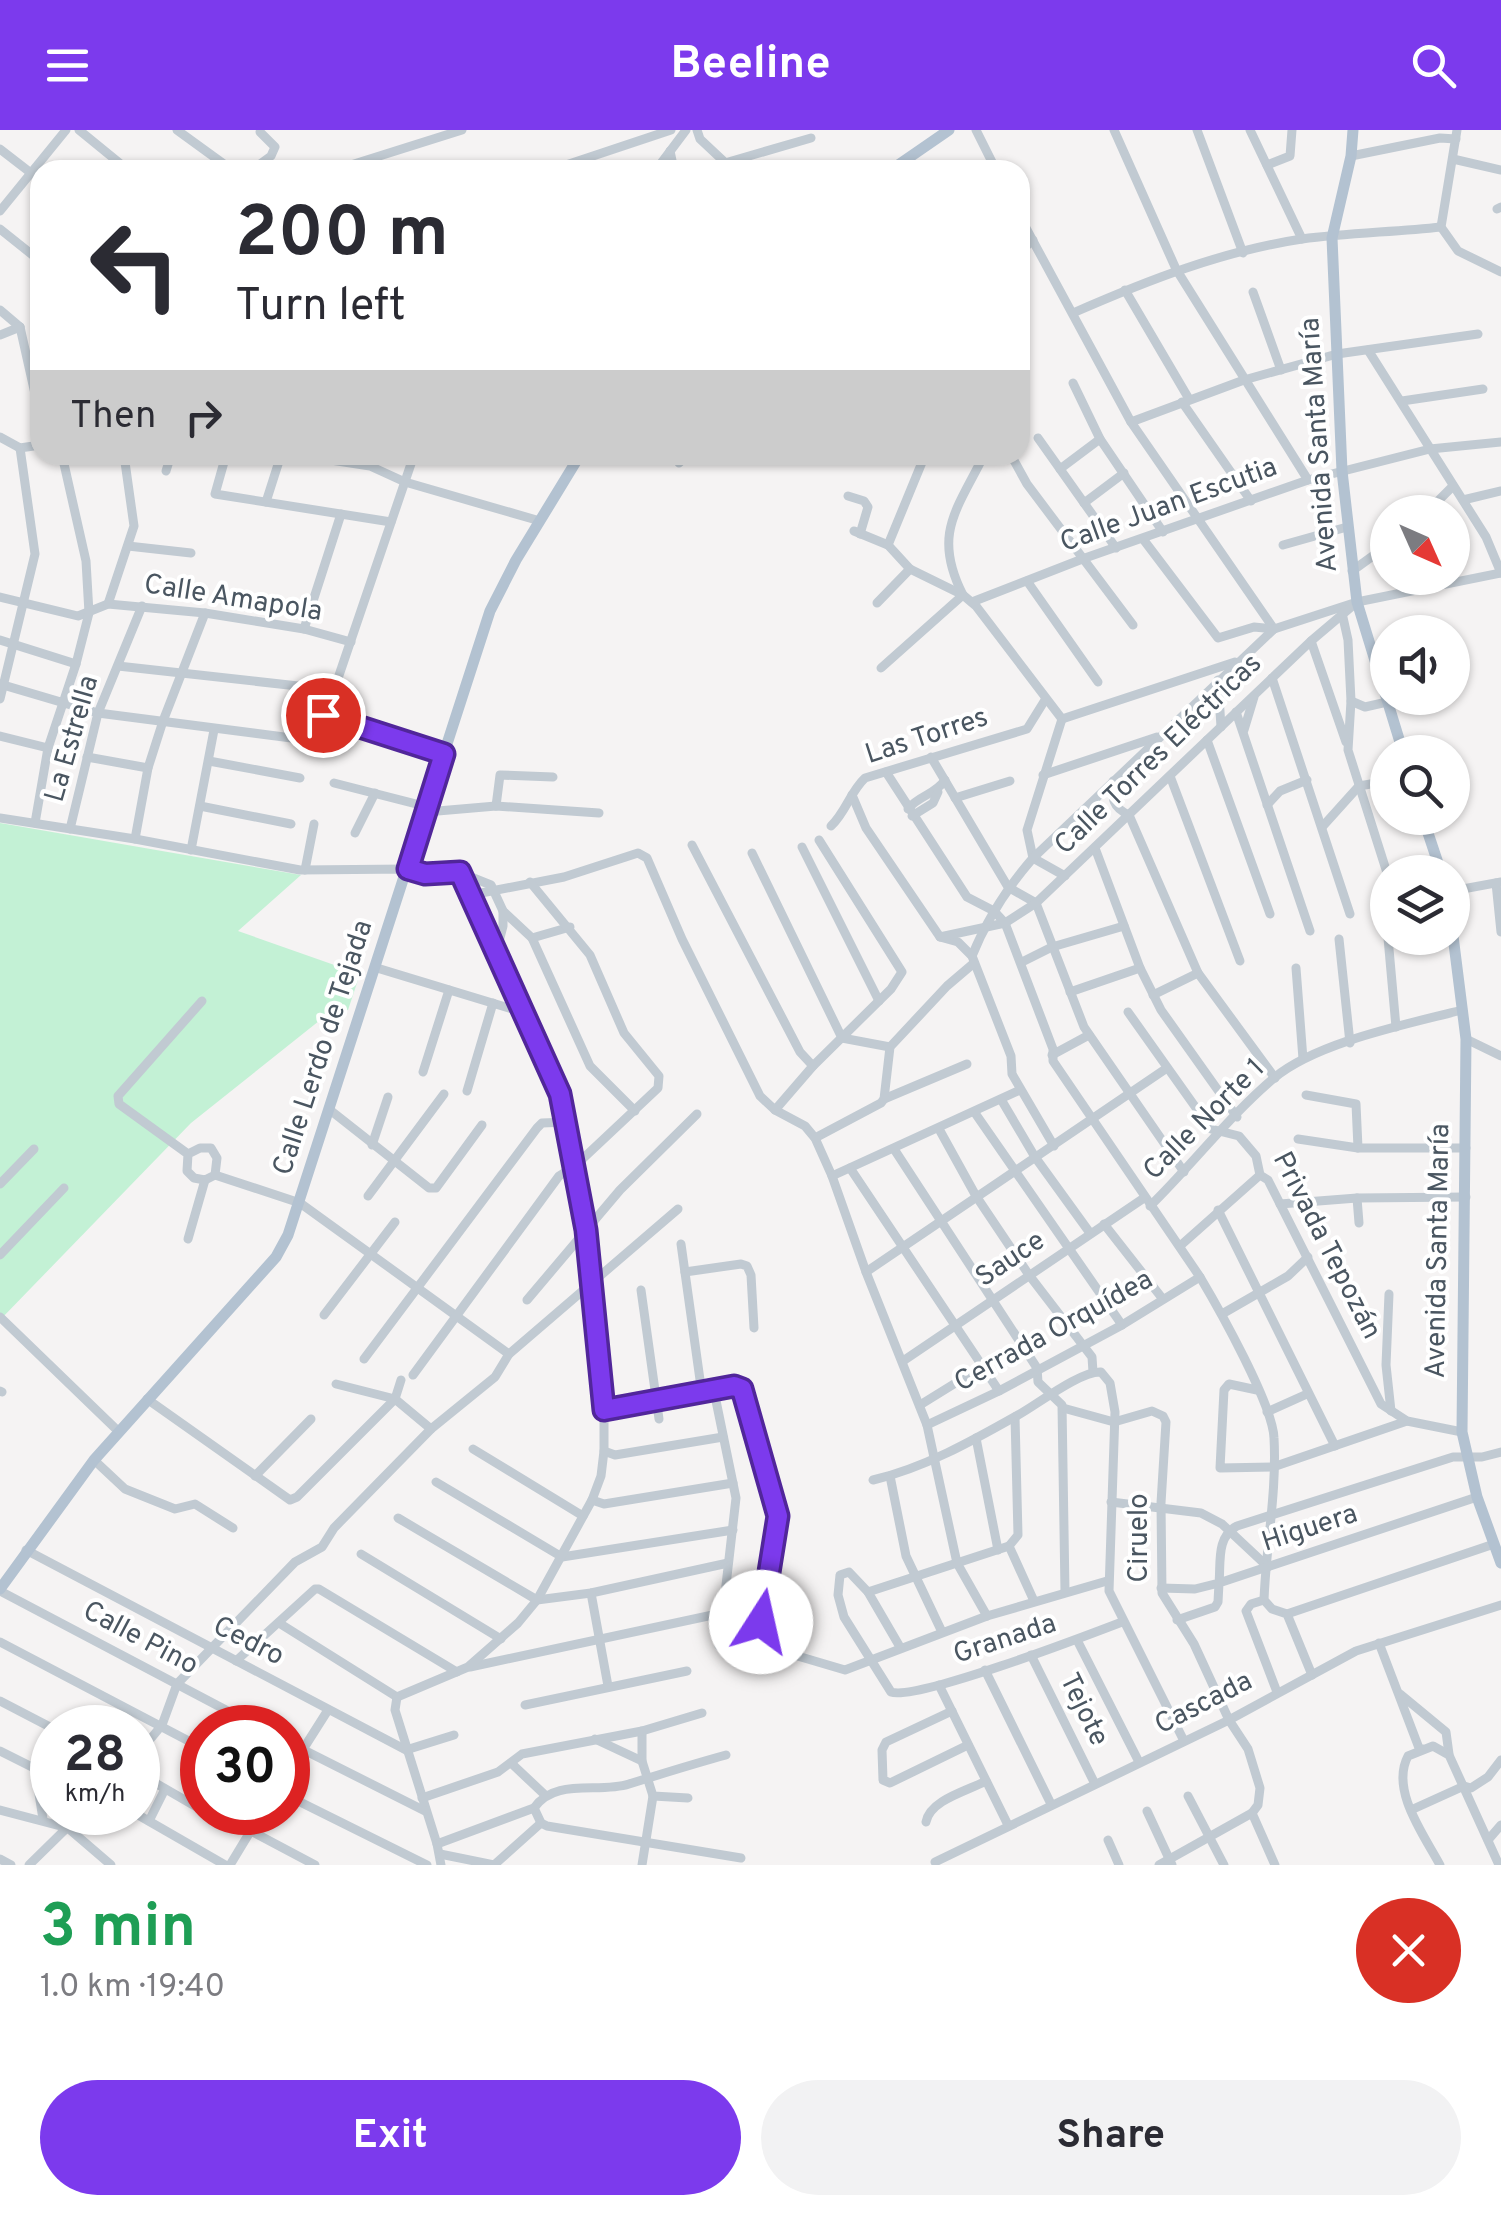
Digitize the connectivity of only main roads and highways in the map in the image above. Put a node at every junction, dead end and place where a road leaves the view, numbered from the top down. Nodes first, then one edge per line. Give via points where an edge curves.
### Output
1 (948, 130) edge
2 (1353, 130) edge
3 (905, 160) edge
4 (574, 465) edge
5 (1398, 735) edge
6 (1455, 955) edge
7 (1501, 1563) edge
8 (0, 1590) edge

1 - 3 main road
2 - 5 main road, Avenida Santa María via 1332,238 1342,471 1356,602
4 - 8 main road, Calle Lerdo de Tejada via 490,612 300,1203 276,1257 94,1460
6 - 7 main road, Avenida Santa María via 1466,1039 1462,1432

